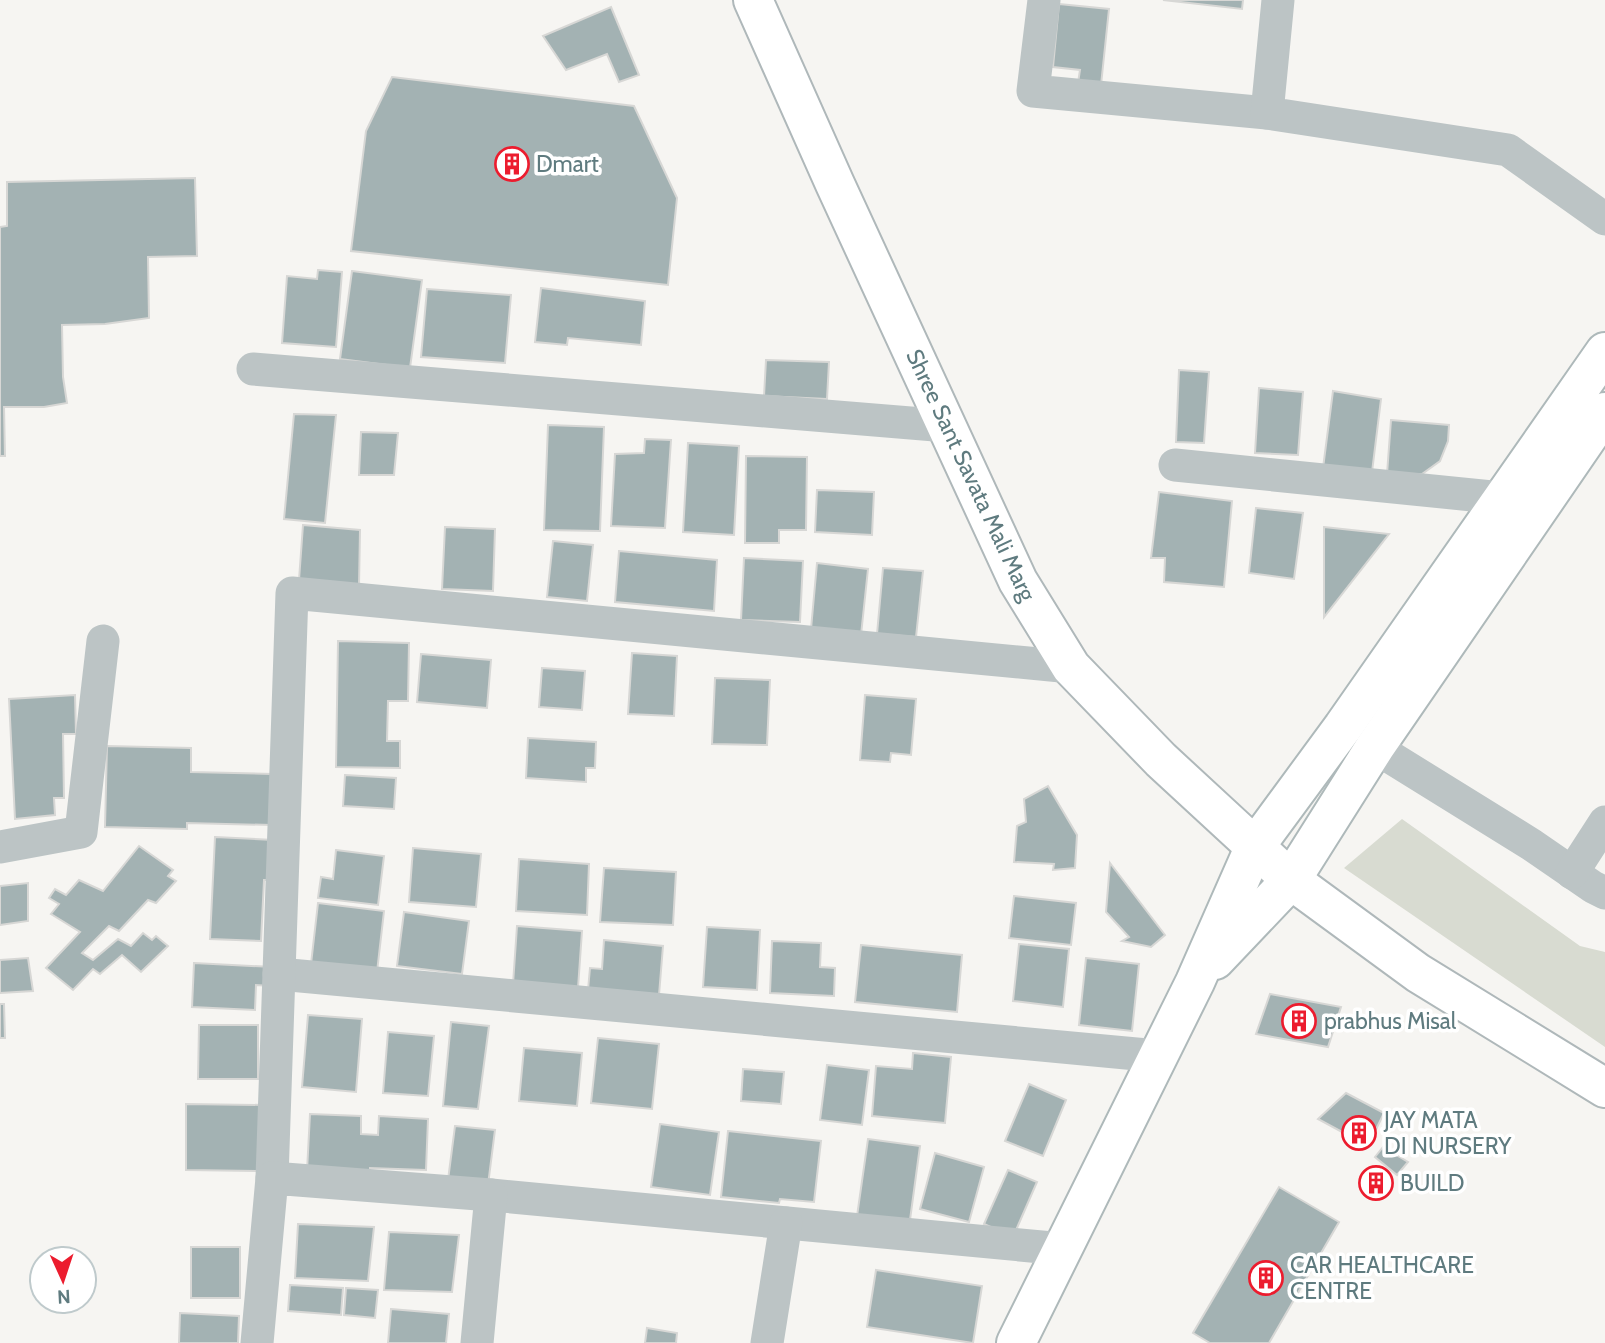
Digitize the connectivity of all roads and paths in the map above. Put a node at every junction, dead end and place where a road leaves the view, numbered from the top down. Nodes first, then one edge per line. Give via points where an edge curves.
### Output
1 (753, 0) edge
2 (1044, 0) edge
3 (1278, 0) edge
4 (1267, 113) junction
5 (1605, 219) edge
6 (1605, 352) edge
7 (253, 369) dead end
8 (1605, 412) edge
9 (947, 426) junction
10 (1174, 465) dead end
11 (1503, 498) junction
12 (103, 641) dead end
13 (1070, 667) junction
14 (1343, 727) junction
15 (1375, 747) junction
16 (1605, 822) edge
17 (0, 847) edge
18 (1254, 848) junction
19 (1572, 873) junction
20 (1290, 880) junction
21 (1605, 893) edge
22 (279, 974) junction
23 (1195, 982) junction
24 (1158, 1056) junction
25 (1605, 1088) edge
26 (272, 1178) junction
27 (491, 1195) junction
28 (786, 1223) junction
29 (1063, 1249) junction
30 (257, 1343) edge
31 (477, 1343) edge
32 (767, 1343) edge
33 (1016, 1343) edge

1 - 9 main road, Shree Sant Savata Mali Marg
2 - 4 street via 1033,91
3 - 4 street
4 - 5 street via 1508,150
6 - 11 main road
7 - 9 street
8 - 15 main road
9 - 13 main road, Shree Sant Savata Mali Marg via 1018,581
10 - 11 street
11 - 14 main road
12 - 17 street via 81,832
13 - 18 main road, Shree Sant Savata Mali Marg
13 - 22 street via 292,593
14 - 15 street
14 - 18 main road
15 - 19 street
15 - 20 main road
16 - 19 street
18 - 20 main road, Shree Sant Savata Mali Marg
18 - 23 main road
19 - 21 street
20 - 23 main road
20 - 25 main road, Shree Sant Savata Mali Marg via 1418,973
22 - 24 street
22 - 26 street
23 - 24 main road
24 - 29 main road
26 - 27 street
26 - 30 street
27 - 28 street
27 - 31 street
28 - 29 street
28 - 32 street
29 - 33 main road

